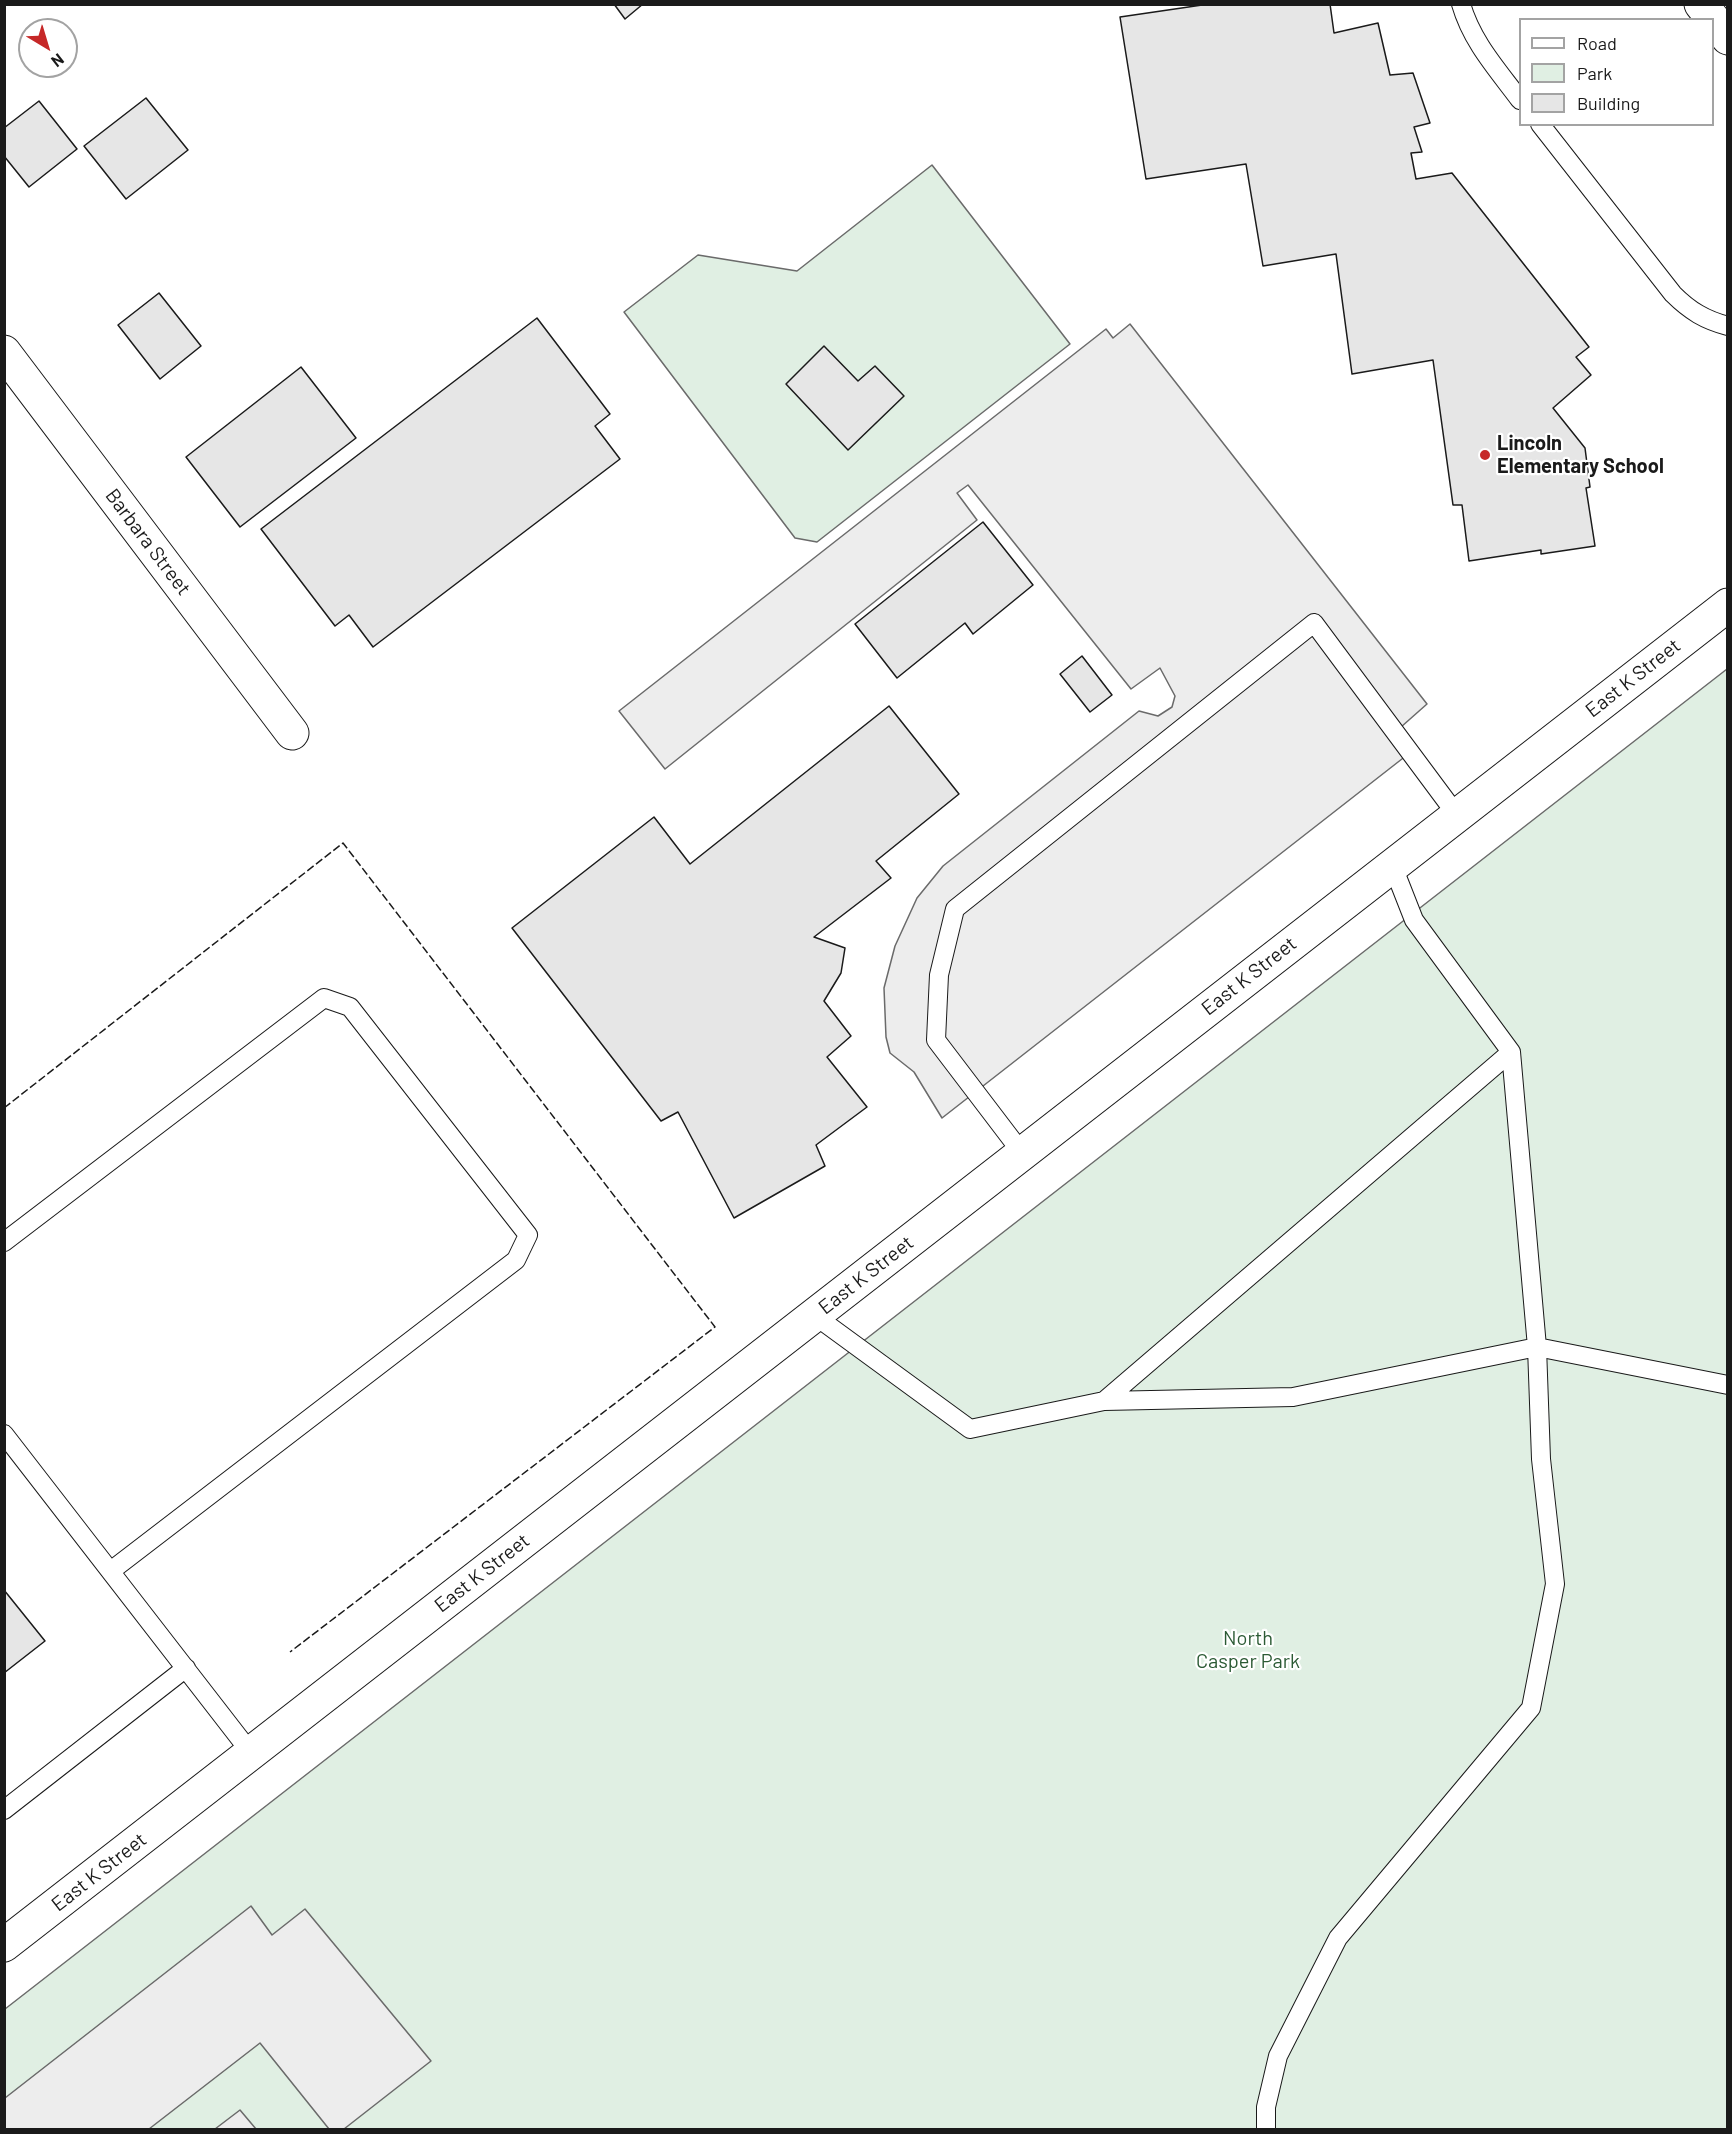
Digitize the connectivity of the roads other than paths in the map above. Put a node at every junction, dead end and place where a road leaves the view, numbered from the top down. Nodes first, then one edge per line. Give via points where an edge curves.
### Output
1 (1461, 4) edge
2 (1701, 4) edge
3 (1712, 18) edge
4 (1714, 20) edge
5 (1728, 38) edge
6 (1519, 97) edge
7 (1542, 126) edge
8 (1728, 326) edge
9 (4, 352) edge
10 (1728, 605) edge
11 (292, 733) dead end
12 (1456, 814) junction
13 (1392, 864) junction
14 (1511, 1052) junction
15 (1022, 1153) junction
16 (4, 1242) edge
17 (814, 1315) junction
18 (1537, 1347) junction
19 (1728, 1385) edge
20 (1104, 1401) junction
21 (4, 1434) edge
22 (112, 1570) junction
23 (186, 1668) junction
24 (251, 1753) junction
25 (4, 1810) edge
26 (4, 1945) edge
27 (1266, 2130) edge

1 - 6 lane via 1467,26 1479,46
2 - 3 street
4 - 5 street
7 - 8 lane via 1673,294 1689,310
9 - 11 street, Barbara Street
10 - 12 street, East K Street
12 - 13 street, East K Street
12 - 15 lane via 1314,623 955,909 939,975 936,1040
13 - 14 lane via 1414,920
13 - 15 street, East K Street
14 - 18 lane
14 - 20 lane
15 - 17 street, East K Street
16 - 22 lane via 324,998 350,1007 528,1235 516,1260
17 - 20 lane via 970,1429
17 - 24 street, East K Street
18 - 19 lane
18 - 20 lane via 1293,1396
18 - 27 lane via 1541,1459 1555,1584 1531,1708 1338,1938 1278,2056 1266,2107
21 - 22 lane
22 - 23 lane
23 - 24 lane
23 - 25 lane
24 - 26 street, East K Street

